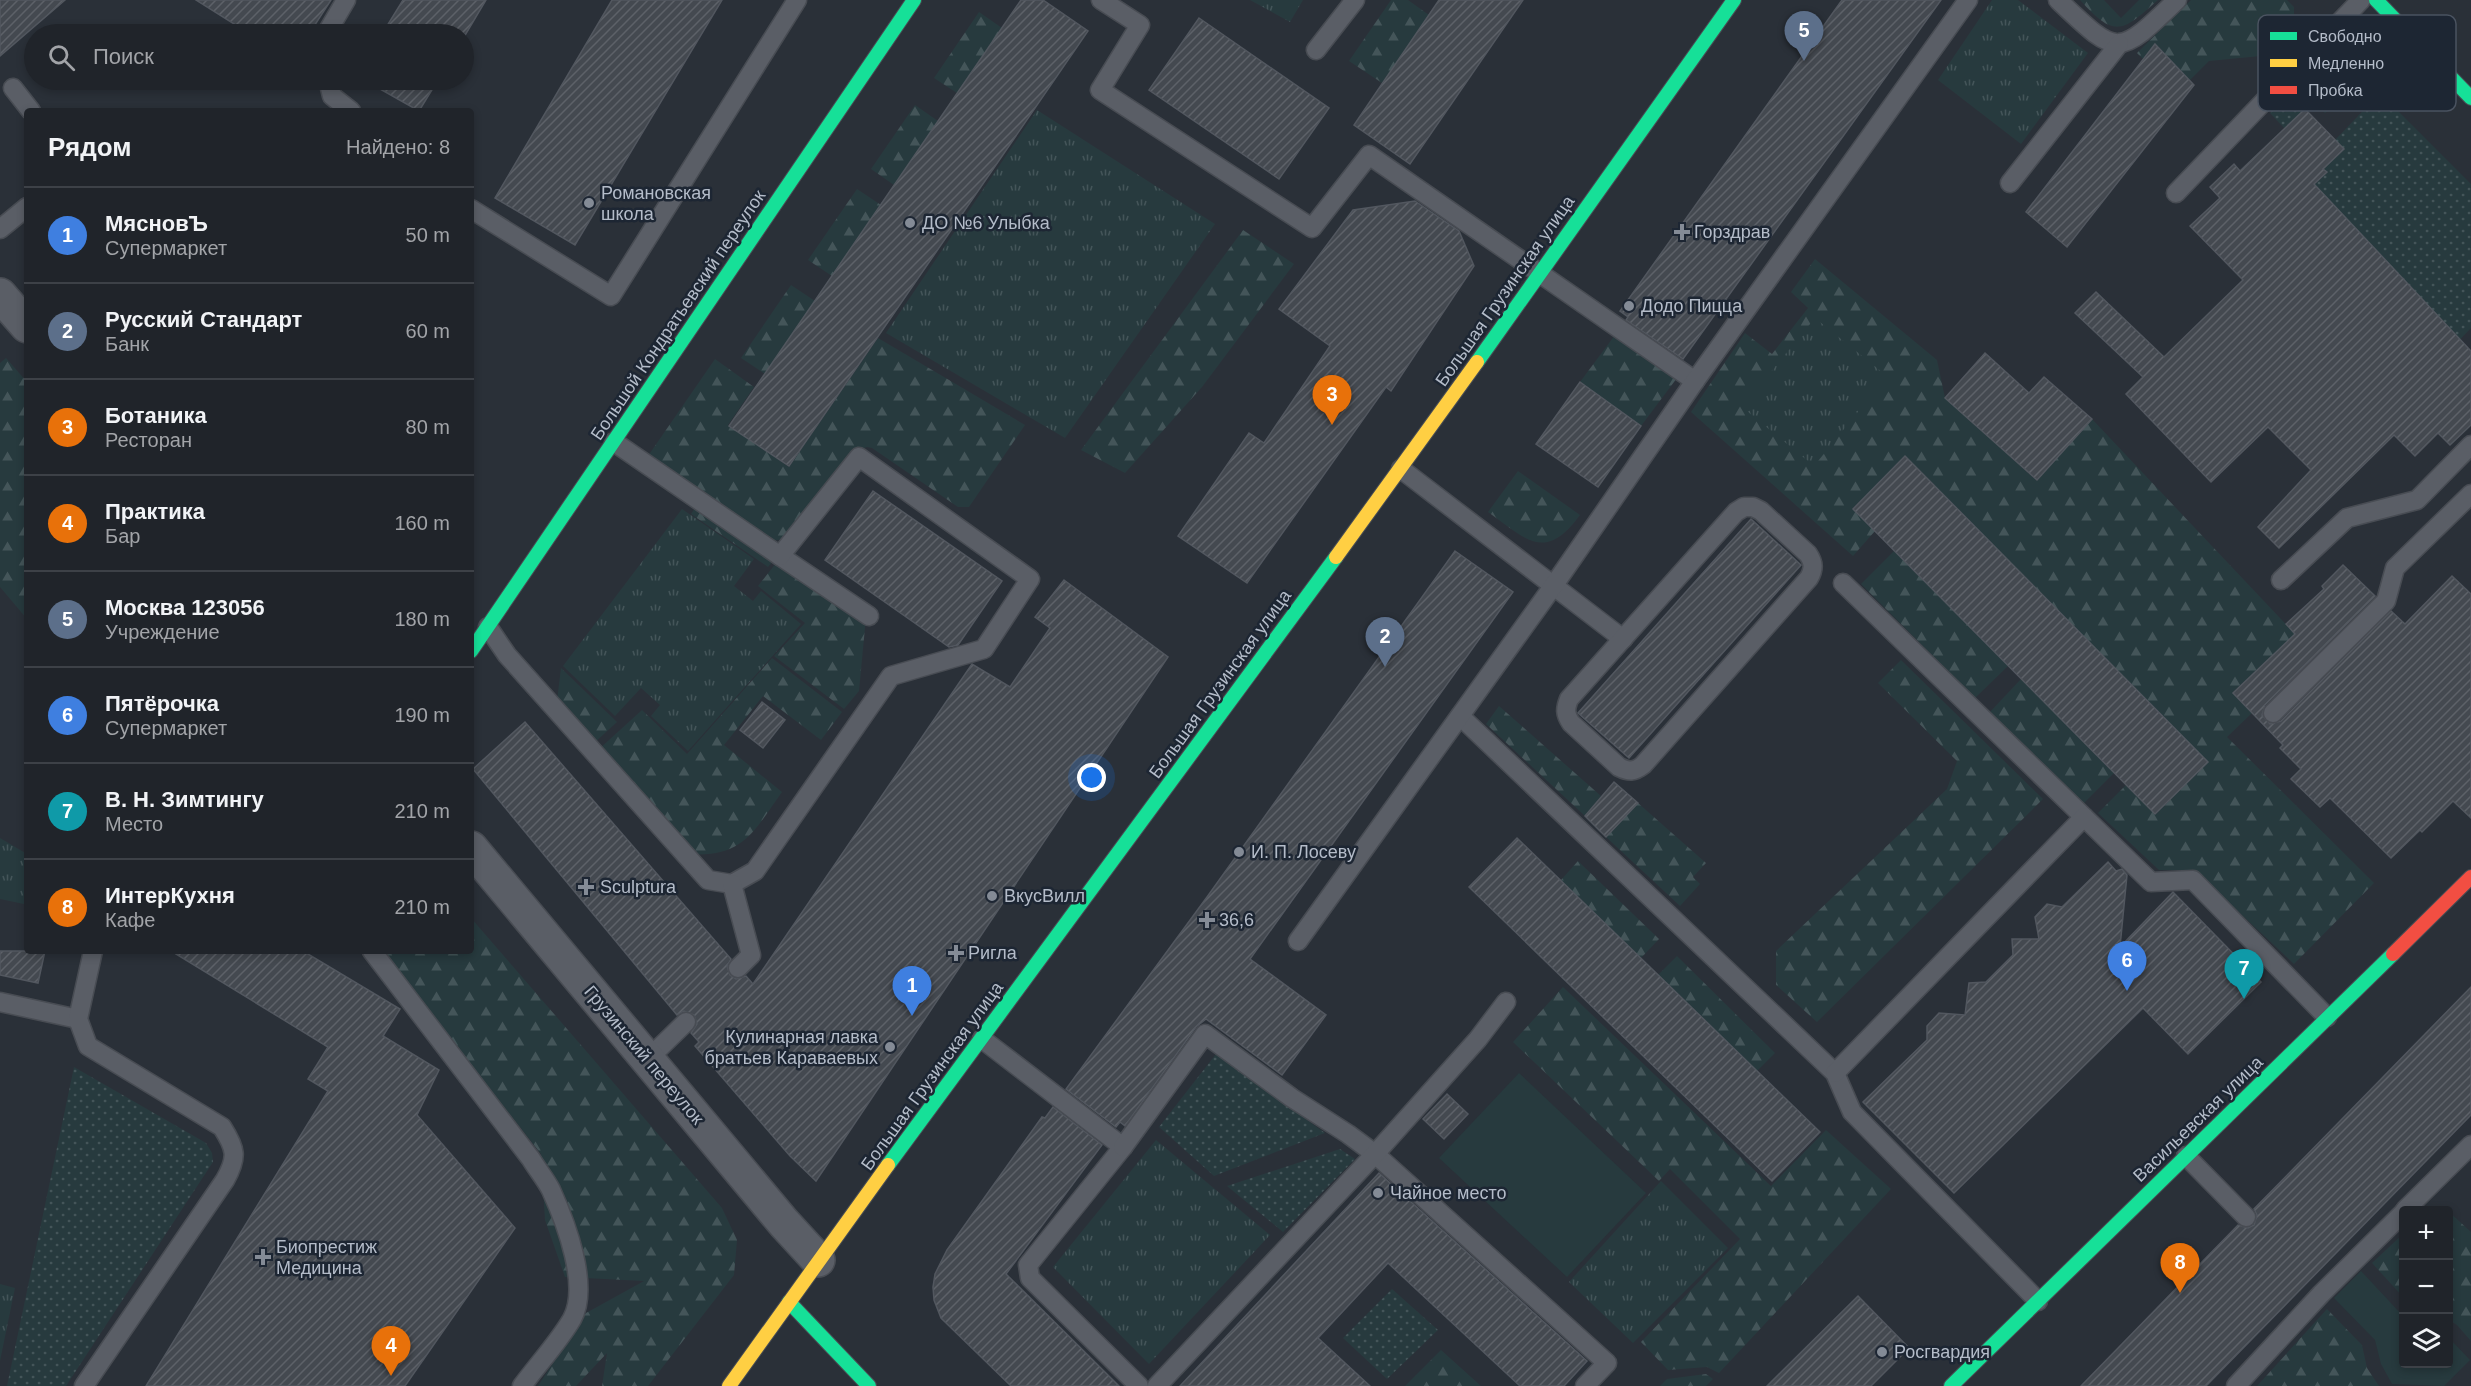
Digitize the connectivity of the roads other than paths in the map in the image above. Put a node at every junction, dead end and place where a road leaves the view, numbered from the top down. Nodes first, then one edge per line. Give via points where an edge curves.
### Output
1 (346, 0) edge
2 (797, 0) edge
3 (914, 0) edge
4 (1101, 0) edge
5 (1355, 0) edge
6 (1734, 0) edge
7 (1968, 0) edge
8 (2058, 0) edge
9 (2177, 0) edge
10 (2361, 0) edge
11 (2376, 0) edge
12 (2347, 15) edge
13 (2391, 15) edge
14 (332, 24) edge
15 (2118, 44) junction
16 (1316, 50) dead end
17 (2456, 83) edge
18 (13, 88) dead end
19 (330, 90) edge
20 (2471, 98) edge
21 (2258, 107) edge
22 (29, 108) edge
23 (347, 108) edge
24 (2010, 183) dead end
25 (2175, 193) dead end
26 (24, 209) edge
27 (474, 211) edge
28 (0, 229) edge
29 (1540, 274) junction
30 (0, 295) edge
31 (24, 323) edge
32 (1695, 381) junction
33 (614, 442) junction
34 (2471, 445) edge
35 (1401, 469) junction
36 (2471, 494) edge
37 (780, 556) junction
38 (2281, 580) dead end
39 (1843, 583) dead end
40 (1554, 585) junction
41 (868, 616) dead end
42 (488, 627) junction
43 (1623, 639) junction
44 (474, 647) edge
45 (2273, 713) dead end
46 (1460, 717) junction
47 (2084, 817) junction
48 (474, 852) edge
49 (2471, 877) edge
50 (732, 884) junction
51 (1298, 941) dead end
52 (92, 954) edge
53 (374, 954) edge
54 (738, 968) dead end
55 (0, 1002) edge
56 (1506, 1002) dead end
57 (2327, 1017) junction
58 (78, 1019) junction
59 (686, 1022) dead end
60 (982, 1039) junction
61 (648, 1059) junction
62 (1835, 1073) junction
63 (2471, 1144) edge
64 (1123, 1147) junction
65 (1375, 1154) junction
66 (2186, 1156) junction
67 (2409, 1206) edge
68 (2399, 1215) edge
69 (2246, 1216) dead end
70 (818, 1260) junction
71 (2038, 1301) junction
72 (789, 1302) junction
73 (94, 1382) edge
74 (522, 1386) edge
75 (729, 1386) edge
76 (868, 1386) edge
77 (1139, 1386) edge
78 (1157, 1386) edge
79 (1585, 1386) edge
80 (1951, 1386) edge
81 (2236, 1386) edge

1 - 14 lane
2 - 27 lane via 611,296
3 - 33 street, Большой Кондратьевский переулок
4 - 29 lane via 1140,25 1100,90 1312,228 1369,155
5 - 16 lane
6 - 29 street, Большая Грузинская улица
7 - 32 lane
8 - 15 lane via 2095,34
9 - 15 lane via 2142,34
10 - 12 lane
11 - 13 street
15 - 24 lane
17 - 20 street
18 - 22 lane
19 - 23 lane
21 - 25 lane
26 - 28 lane
29 - 32 lane
29 - 35 street, Большая Грузинская улица
30 - 31 street
32 - 40 lane
33 - 37 lane
33 - 42 street, Большой Кондратьевский переулок
34 - 38 lane via 2417,500 2347,518
35 - 40 lane
35 - 60 street, Большая Грузинская улица
36 - 45 lane via 2395,568 2386,601
37 - 41 lane
37 - 50 lane via 859,457 1030,579 984,649 891,676 755,871
39 - 47 lane
40 - 43 lane
40 - 46 lane
42 - 44 street, Большой Кондратьевский переулок
42 - 50 lane via 507,655 708,880
43 - 43 lane via 1743,507 1761,511 1813,562 1809,578 1636,771 1619,767 1571,723 1565,707
46 - 51 lane
46 - 62 lane
47 - 57 lane via 2151,882 2193,880
47 - 62 lane
48 - 61 street, Грузинский переулок
49 - 57 street, Васильевская улица
50 - 54 lane via 751,955
52 - 58 lane
53 - 74 lane via 531,1159 550,1188 562,1218 579,1280 578,1301 572,1318
55 - 58 lane
56 - 65 lane
57 - 66 street, Васильевская улица
58 - 73 lane via 88,1046 222,1127 233,1144 234,1163
59 - 61 lane
60 - 64 lane
60 - 70 street, Большая Грузинская улица
61 - 70 street, Грузинский переулок
62 - 71 lane via 1852,1112
63 - 67 lane
64 - 65 lane via 1205,1034
64 - 77 lane via 1028,1265 1030,1278
65 - 78 lane
65 - 79 lane via 1607,1363
66 - 69 lane
66 - 71 street, Васильевская улица
68 - 81 lane via 2315,1288
70 - 72 street, Большая Грузинская улица
71 - 80 street, Васильевская улица
72 - 75 street, Большая Грузинская улица
72 - 76 street

